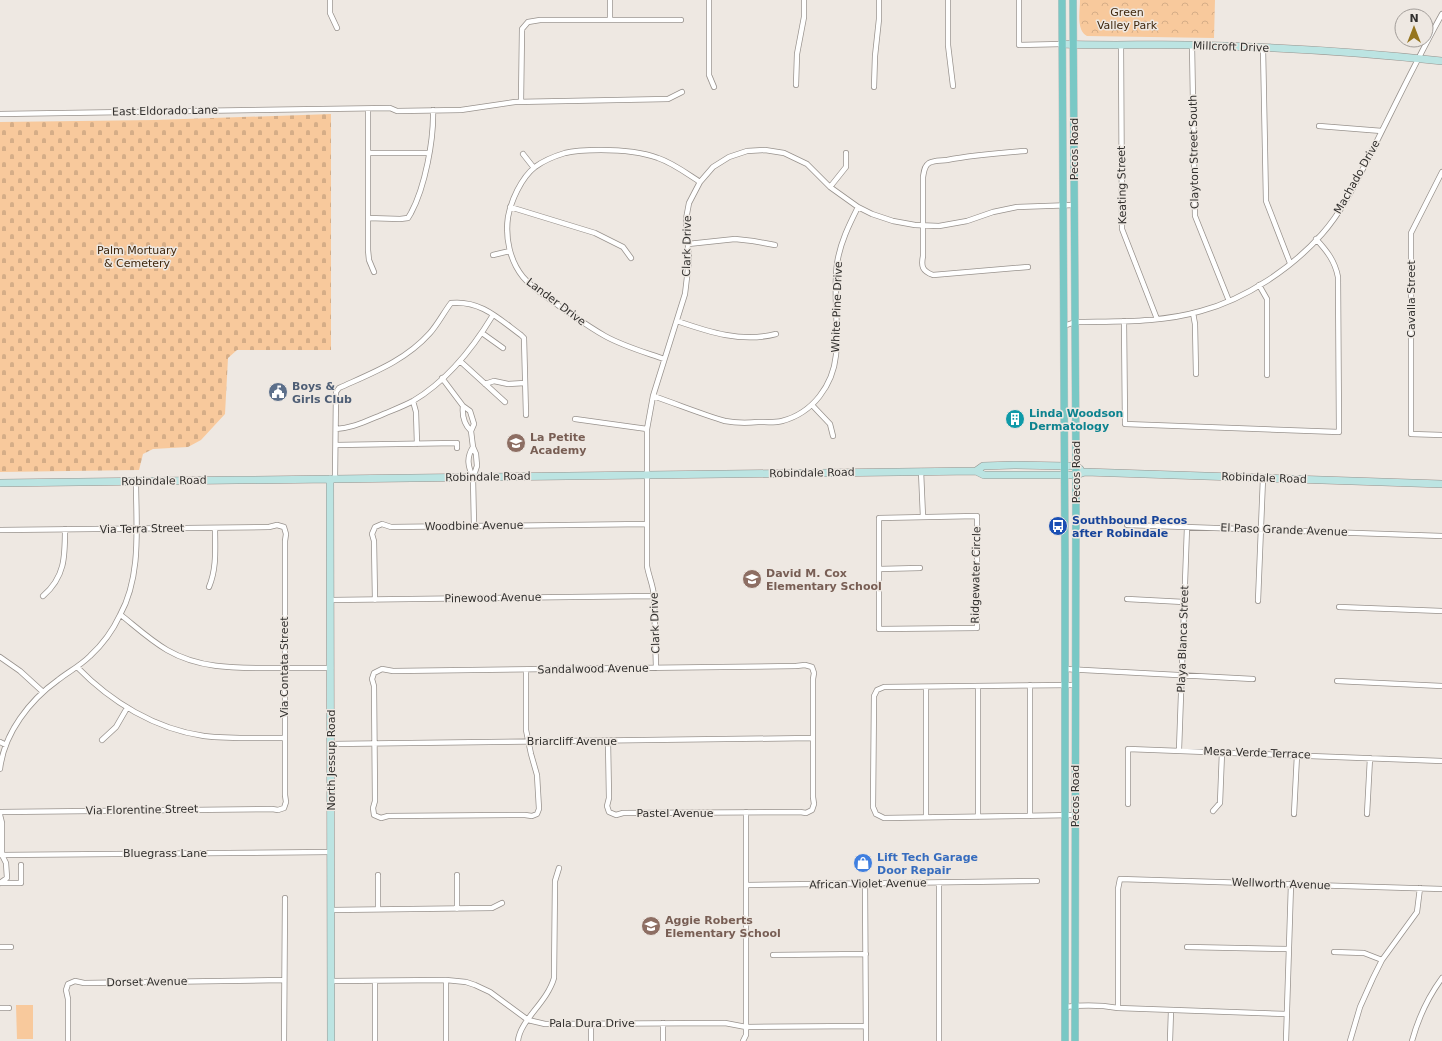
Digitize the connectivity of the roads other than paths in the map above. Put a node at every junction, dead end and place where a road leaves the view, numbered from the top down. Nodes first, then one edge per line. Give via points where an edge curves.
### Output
1 (330, 0) edge
2 (610, 0) edge
3 (709, 0) edge
4 (804, 0) edge
5 (879, 0) edge
6 (948, 0) edge
7 (1019, 0) edge
8 (1062, 0) edge
9 (1073, 0) edge
10 (1442, 14) edge
11 (610, 20) junction
12 (681, 20) dead end
13 (337, 28) dead end
14 (1062, 44) junction
15 (1073, 44) junction
16 (1121, 45) junction
17 (1192, 45) junction
18 (1263, 48) junction
19 (1418, 59) junction
20 (1442, 61) edge
21 (796, 85) dead end
22 (953, 86) dead end
23 (714, 87) dead end
24 (874, 87) dead end
25 (682, 92) dead end
26 (521, 102) junction
27 (368, 109) junction
28 (433, 110) junction
29 (0, 114) edge
30 (1319, 126) dead end
31 (1382, 131) junction
32 (1025, 151) dead end
33 (369, 153) junction
34 (429, 153) junction
35 (846, 153) dead end
36 (523, 154) dead end
37 (534, 168) junction
38 (1442, 172) edge
39 (700, 182) junction
40 (830, 187) junction
41 (1063, 205) junction
42 (1074, 205) junction
43 (510, 207) junction
44 (858, 207) junction
45 (368, 218) junction
46 (923, 225) junction
47 (1316, 239) junction
48 (688, 244) junction
49 (775, 245) dead end
50 (510, 252) junction
51 (493, 255) dead end
52 (631, 258) dead end
53 (1290, 264) junction
54 (1028, 267) dead end
55 (374, 272) dead end
56 (1259, 285) junction
57 (1229, 301) junction
58 (1193, 313) junction
59 (493, 315) junction
60 (1157, 319) junction
61 (677, 321) junction
62 (1124, 321) junction
63 (1075, 322) junction
64 (1064, 326) junction
65 (482, 332) junction
66 (776, 334) dead end
67 (503, 348) dead end
68 (664, 359) junction
69 (460, 361) junction
70 (1196, 374) dead end
71 (1267, 375) dead end
72 (442, 378) junction
73 (525, 383) junction
74 (485, 384) junction
75 (653, 396) junction
76 (413, 401) junction
77 (505, 402) dead end
78 (812, 405) junction
79 (463, 406) junction
80 (526, 415) dead end
81 (576, 419) dead end
82 (336, 429) junction
83 (647, 429) junction
84 (471, 431) junction
85 (1442, 435) edge
86 (833, 436) dead end
87 (417, 444) junction
88 (336, 445) junction
89 (472, 447) junction
90 (457, 448) dead end
91 (1065, 466) junction
92 (1076, 466) junction
93 (921, 471) junction
94 (976, 471) junction
95 (1085, 472) junction
96 (646, 475) junction
97 (1065, 475) junction
98 (1076, 475) junction
99 (473, 478) junction
100 (1263, 478) junction
101 (333, 479) junction
102 (136, 481) junction
103 (0, 483) edge
104 (1442, 484) edge
105 (923, 517) junction
106 (647, 524) junction
107 (1127, 525) dead end
108 (474, 526) junction
109 (284, 527) joint
110 (1187, 527) junction
111 (215, 528) junction
112 (65, 529) junction
113 (136, 529) junction
114 (0, 530) edge
115 (1261, 530) junction
116 (1442, 536) edge
117 (1065, 561) junction
118 (920, 568) dead end
119 (879, 569) junction
120 (209, 587) dead end
121 (1075, 587) junction
122 (43, 596) dead end
123 (654, 596) junction
124 (1127, 599) dead end
125 (331, 600) junction
126 (375, 600) junction
127 (1258, 601) dead end
128 (1184, 602) junction
129 (1339, 607) dead end
130 (1442, 611) edge
131 (121, 615) junction
132 (0, 657) edge
133 (77, 667) junction
134 (284, 668) junction
135 (331, 668) junction
136 (656, 668) junction
137 (1065, 669) junction
138 (526, 670) junction
139 (1075, 670) junction
140 (1181, 676) junction
141 (1253, 679) dead end
142 (1336, 682) dead end
143 (1030, 685) junction
144 (1065, 685) junction
145 (1075, 685) junction
146 (926, 686) junction
147 (978, 686) junction
148 (1442, 686) edge
149 (43, 692) junction
150 (128, 708) junction
151 (284, 738) junction
152 (813, 738) junction
153 (102, 740) dead end
154 (608, 741) junction
155 (0, 742) edge
156 (528, 742) junction
157 (331, 744) junction
158 (374, 744) junction
159 (6, 745) junction
160 (1178, 750) junction
161 (1222, 752) junction
162 (1297, 755) junction
163 (1370, 758) junction
164 (1442, 761) edge
165 (0, 769) edge
166 (1128, 804) dead end
167 (284, 808) joint
168 (1213, 811) dead end
169 (0, 812) edge
170 (746, 812) junction
171 (1075, 814) junction
172 (1294, 814) dead end
173 (1367, 814) dead end
174 (0, 815) edge
175 (1065, 815) junction
176 (1030, 816) junction
177 (926, 817) junction
178 (978, 817) junction
179 (331, 852) junction
180 (1, 856) edge
181 (21, 865) dead end
182 (559, 868) dead end
183 (378, 875) dead end
184 (456, 875) dead end
185 (0, 882) edge
186 (1037, 882) dead end
187 (939, 883) junction
188 (865, 884) junction
189 (1290, 884) junction
190 (747, 885) junction
191 (1420, 888) junction
192 (1442, 889) edge
193 (285, 898) dead end
194 (502, 903) dead end
195 (378, 909) junction
196 (456, 909) junction
197 (331, 910) junction
198 (0, 947) edge
199 (11, 947) dead end
200 (1186, 947) dead end
201 (1288, 949) junction
202 (1334, 952) dead end
203 (866, 954) junction
204 (773, 955) dead end
205 (1382, 960) junction
206 (1442, 978) edge
207 (284, 980) junction
208 (446, 980) junction
209 (331, 981) junction
210 (375, 981) junction
211 (1075, 1006) junction
212 (0, 1008) edge
213 (9, 1008) dead end
214 (1065, 1008) junction
215 (1118, 1008) junction
216 (1171, 1010) junction
217 (1286, 1014) junction
218 (528, 1020) junction
219 (663, 1023) junction
220 (591, 1024) junction
221 (866, 1026) junction
222 (746, 1027) junction
223 (68, 1041) edge
224 (284, 1041) edge
225 (330, 1041) edge
226 (375, 1041) edge
227 (446, 1041) edge
228 (518, 1041) edge
229 (591, 1041) edge
230 (663, 1041) edge
231 (743, 1041) edge
232 (866, 1041) edge
233 (939, 1041) edge
234 (1065, 1041) edge
235 (1075, 1041) edge
236 (1170, 1041) edge
237 (1286, 1041) edge
238 (1350, 1041) edge
239 (1412, 1041) edge

1 - 13 street via 330,13
2 - 11 street
3 - 23 street via 708,75
4 - 21 street
5 - 24 street
6 - 22 street via 948,45
7 - 14 street, Millcroft Drive via 1019,45
8 - 14 main road, Pecos Road
9 - 15 main road, Pecos Road
10 - 19 street, Machado Drive
11 - 12 street
11 - 26 street via 528,22 522,29
14 - 15 street, Millcroft Drive
14 - 41 main road, Pecos Road
15 - 16 street, Millcroft Drive
15 - 42 main road, Pecos Road
16 - 17 street, Millcroft Drive
16 - 60 street, Keating Street via 1122,229
17 - 18 street, Millcroft Drive
17 - 57 street, Clayton Street South via 1195,216
18 - 19 street, Millcroft Drive
18 - 53 street via 1266,201
19 - 20 street, Millcroft Drive
19 - 31 street, Machado Drive
25 - 26 street via 668,99
26 - 28 street, East Eldorado Lane via 460,110
27 - 28 street, East Eldorado Lane
27 - 29 street, East Eldorado Lane
27 - 33 street
28 - 34 street via 434,128
30 - 31 street
31 - 47 street, Machado Drive via 1344,205
32 - 46 street via 980,154 928,164 923,177
33 - 34 street
33 - 45 street
34 - 45 street via 414,208 408,218
35 - 40 street via 846,167
36 - 37 street
37 - 39 street, Lander Drive via 566,153 582,150 621,150 658,158
37 - 43 street, Lander Drive via 520,186
38 - 85 street, Cavalla Street via 1411,233 1411,434
39 - 40 street, Clark Drive via 714,167 729,157 747,151 765,150 784,153 806,164
39 - 48 street, Clark Drive via 689,203 686,219
40 - 44 street, Clark Drive
41 - 42 street, Clark Drive
41 - 46 street, Clark Drive via 1017,207 993,212 967,222 939,226
41 - 64 main road, Pecos Road
42 - 63 main road, Pecos Road
43 - 50 street, Lander Drive via 507,224
43 - 52 street via 595,233 623,247
44 - 46 street, Clark Drive via 893,221
44 - 78 street, White Pine Drive via 843,239 837,263 835,367 823,393
45 - 55 street via 369,260
46 - 54 street via 922,264 926,272 933,275
47 - 53 street, Machado Drive
47 - 62 street via 1331,256 1338,277 1339,432 1125,424
48 - 49 street via 735,239
48 - 61 street, Clark Drive via 688,277
50 - 51 street
50 - 68 street, Lander Drive via 524,278 542,294 605,336
53 - 56 street, Machado Drive
56 - 57 street, Machado Drive
56 - 71 street via 1267,299
57 - 58 street, Machado Drive
58 - 60 street, Machado Drive
58 - 70 street via 1196,324
59 - 65 street
59 - 73 street via 524,338
59 - 82 street via 480,306 451,302 430,332 401,359 339,388 335,400
60 - 62 street, Machado Drive
61 - 66 street via 730,336 763,338
61 - 68 street, Clark Drive
62 - 63 street, Machado Drive
63 - 64 street, Machado Drive
63 - 92 main road, Pecos Road
64 - 91 main road, Pecos Road
65 - 67 street
65 - 69 street
68 - 75 street, Clark Drive
69 - 72 street
69 - 74 street
72 - 76 street
72 - 79 street
73 - 74 street via 508,384 494,381
73 - 80 street
74 - 77 street
75 - 78 street, White Pine Drive via 726,421 741,423 781,421 799,415
75 - 83 street, Clark Drive
76 - 82 street via 348,429
76 - 87 street
78 - 86 street via 830,424
79 - 84 street via 462,413
79 - 84 street via 470,411 472,417 474,424
81 - 83 street
82 - 88 street
83 - 96 street, Clark Drive
84 - 89 street
87 - 88 street
87 - 90 street via 457,443
88 - 101 street
89 - 99 street via 476,454 477,466
89 - 99 street via 468,454 468,467
91 - 92 street, Robindale Road
91 - 94 street, Robindale Road via 983,466
91 - 97 main road, Pecos Road
92 - 95 street
92 - 98 main road, Pecos Road
93 - 94 street, Robindale Road
93 - 96 street, Robindale Road
93 - 105 street
94 - 97 street, Robindale Road via 984,475
95 - 98 street, Robindale Road
95 - 100 street, Robindale Road
96 - 99 street, Robindale Road
96 - 106 street, Clark Drive
97 - 98 street, Robindale Road
97 - 117 main road, Pecos Road
98 - 121 main road, Pecos Road
99 - 101 street, Robindale Road
99 - 108 street
100 - 104 street, Robindale Road
100 - 115 street
101 - 102 street, Robindale Road
101 - 125 street, North Jessup Road
102 - 103 street, Robindale Road
102 - 113 street
105 - 119 street, Ridgewater Circle via 879,518
105 - 119 street, Ridgewater Circle via 977,516 977,628 879,629
106 - 108 street, Woodbine Avenue
106 - 123 street, Clark Drive via 647,566
107 - 110 street, El Paso Grande Avenue
108 - 126 street, Woodbine Avenue via 391,527 382,524 375,527 372,534
109 - 111 street, Via Terra Street via 277,525
109 - 134 street, Via Contata Street
110 - 115 street, El Paso Grande Avenue
110 - 128 street, Playa Blanca Street
111 - 113 street, Via Terra Street
111 - 120 street via 214,577
112 - 113 street, Via Terra Street
112 - 114 street, Via Terra Street
112 - 122 street via 65,552 58,580
113 - 131 street via 134,575
115 - 116 street, El Paso Grande Avenue
115 - 127 street
117 - 121 main road via 1069,562
117 - 137 main road, Pecos Road
118 - 119 street
121 - 139 main road, Pecos Road
123 - 126 street, Pinewood Avenue
123 - 136 street, Clark Drive
124 - 128 street
125 - 126 street, Pinewood Avenue
125 - 135 street, North Jessup Road
128 - 140 street, Playa Blanca Street
129 - 130 street
131 - 133 street via 99,646
131 - 134 street via 154,642 193,661 229,668
132 - 149 street
133 - 149 street
133 - 150 street via 102,691
134 - 135 street
134 - 151 street, Via Contata Street
135 - 157 street, North Jessup Road
136 - 138 street, Sandalwood Avenue
136 - 152 street, Sandalwood Avenue via 805,665 812,667
137 - 139 street
137 - 144 main road, Pecos Road
138 - 156 street
138 - 158 street, Sandalwood Avenue via 382,669 374,673 372,678
139 - 140 street
139 - 145 main road, Pecos Road
140 - 141 street
140 - 160 street, Playa Blanca Street
142 - 148 street
143 - 144 street
143 - 147 street
143 - 176 street
144 - 145 street
144 - 175 main road, Pecos Road
145 - 171 main road, Pecos Road
146 - 147 street
146 - 177 street
146 - 177 street via 884,687 877,690 873,710 873,807 876,814 884,818
147 - 178 street
149 - 159 street via 21,717
150 - 151 street via 167,726 204,736
150 - 153 street via 116,727
151 - 167 street, Via Contata Street
152 - 154 street, Briarcliff Avenue
152 - 170 street, Pastel Avenue via 812,810 806,813
154 - 156 street, Briarcliff Avenue
154 - 170 street, Pastel Avenue via 609,798 606,806 609,812 616,815
155 - 159 street
156 - 158 street, Briarcliff Avenue
156 - 158 street via 537,775 540,809 532,816 525,814 381,818 374,815
157 - 158 street, Briarcliff Avenue
157 - 179 street, North Jessup Road
159 - 165 street
160 - 161 street, Mesa Verde Terrace
160 - 166 street, Mesa Verde Terrace via 1128,748
161 - 162 street, Mesa Verde Terrace
161 - 168 street via 1220,803
162 - 163 street, Mesa Verde Terrace
162 - 172 street
163 - 164 street, Mesa Verde Terrace
163 - 173 street
167 - 169 street, Via Florentine Street
170 - 190 street
171 - 175 street
171 - 211 main road, Pecos Road
174 - 180 street
175 - 176 street
175 - 214 main road, Pecos Road
176 - 178 street
177 - 178 street
179 - 180 street, Bluegrass Lane
179 - 197 street, North Jessup Road
180 - 185 street via 6,863 7,878
181 - 185 street via 21,883
182 - 218 street via 555,881 554,978 549,993
183 - 195 street
184 - 196 street
186 - 187 street, African Violet Avenue
187 - 188 street, African Violet Avenue
187 - 233 street
188 - 190 street, African Violet Avenue
188 - 203 street
189 - 191 street, Wellworth Avenue
189 - 201 street
189 - 215 street, Wellworth Avenue via 1120,879
190 - 222 street
191 - 192 street, Wellworth Avenue
191 - 205 street via 1417,912
193 - 207 street
194 - 196 street via 492,908
195 - 196 street
195 - 197 street
197 - 209 street, North Jessup Road
198 - 199 street
200 - 201 street
201 - 217 street
202 - 205 street via 1364,953
203 - 204 street
203 - 221 street
205 - 238 street via 1360,1007
206 - 239 street via 1426,1006
207 - 223 street, Dorset Avenue via 84,983 75,981 68,984 66,990
207 - 224 street
208 - 210 street, Pala Dura Drive
208 - 218 street, Pala Dura Drive via 466,982 483,988
208 - 227 street
209 - 210 street, Pala Dura Drive
209 - 225 street, North Jessup Road
210 - 226 street
211 - 214 street
211 - 215 street
211 - 235 main road, Pecos Road
212 - 213 street
214 - 234 main road, Pecos Road
215 - 216 street
216 - 217 street
216 - 236 street
217 - 237 street
218 - 220 street, Pala Dura Drive via 545,1024
218 - 228 street via 521,1030
219 - 220 street, Pala Dura Drive
219 - 222 street, Pala Dura Drive via 725,1023
219 - 230 street
220 - 229 street
221 - 222 street, Pala Dura Drive
221 - 232 street
222 - 231 street

